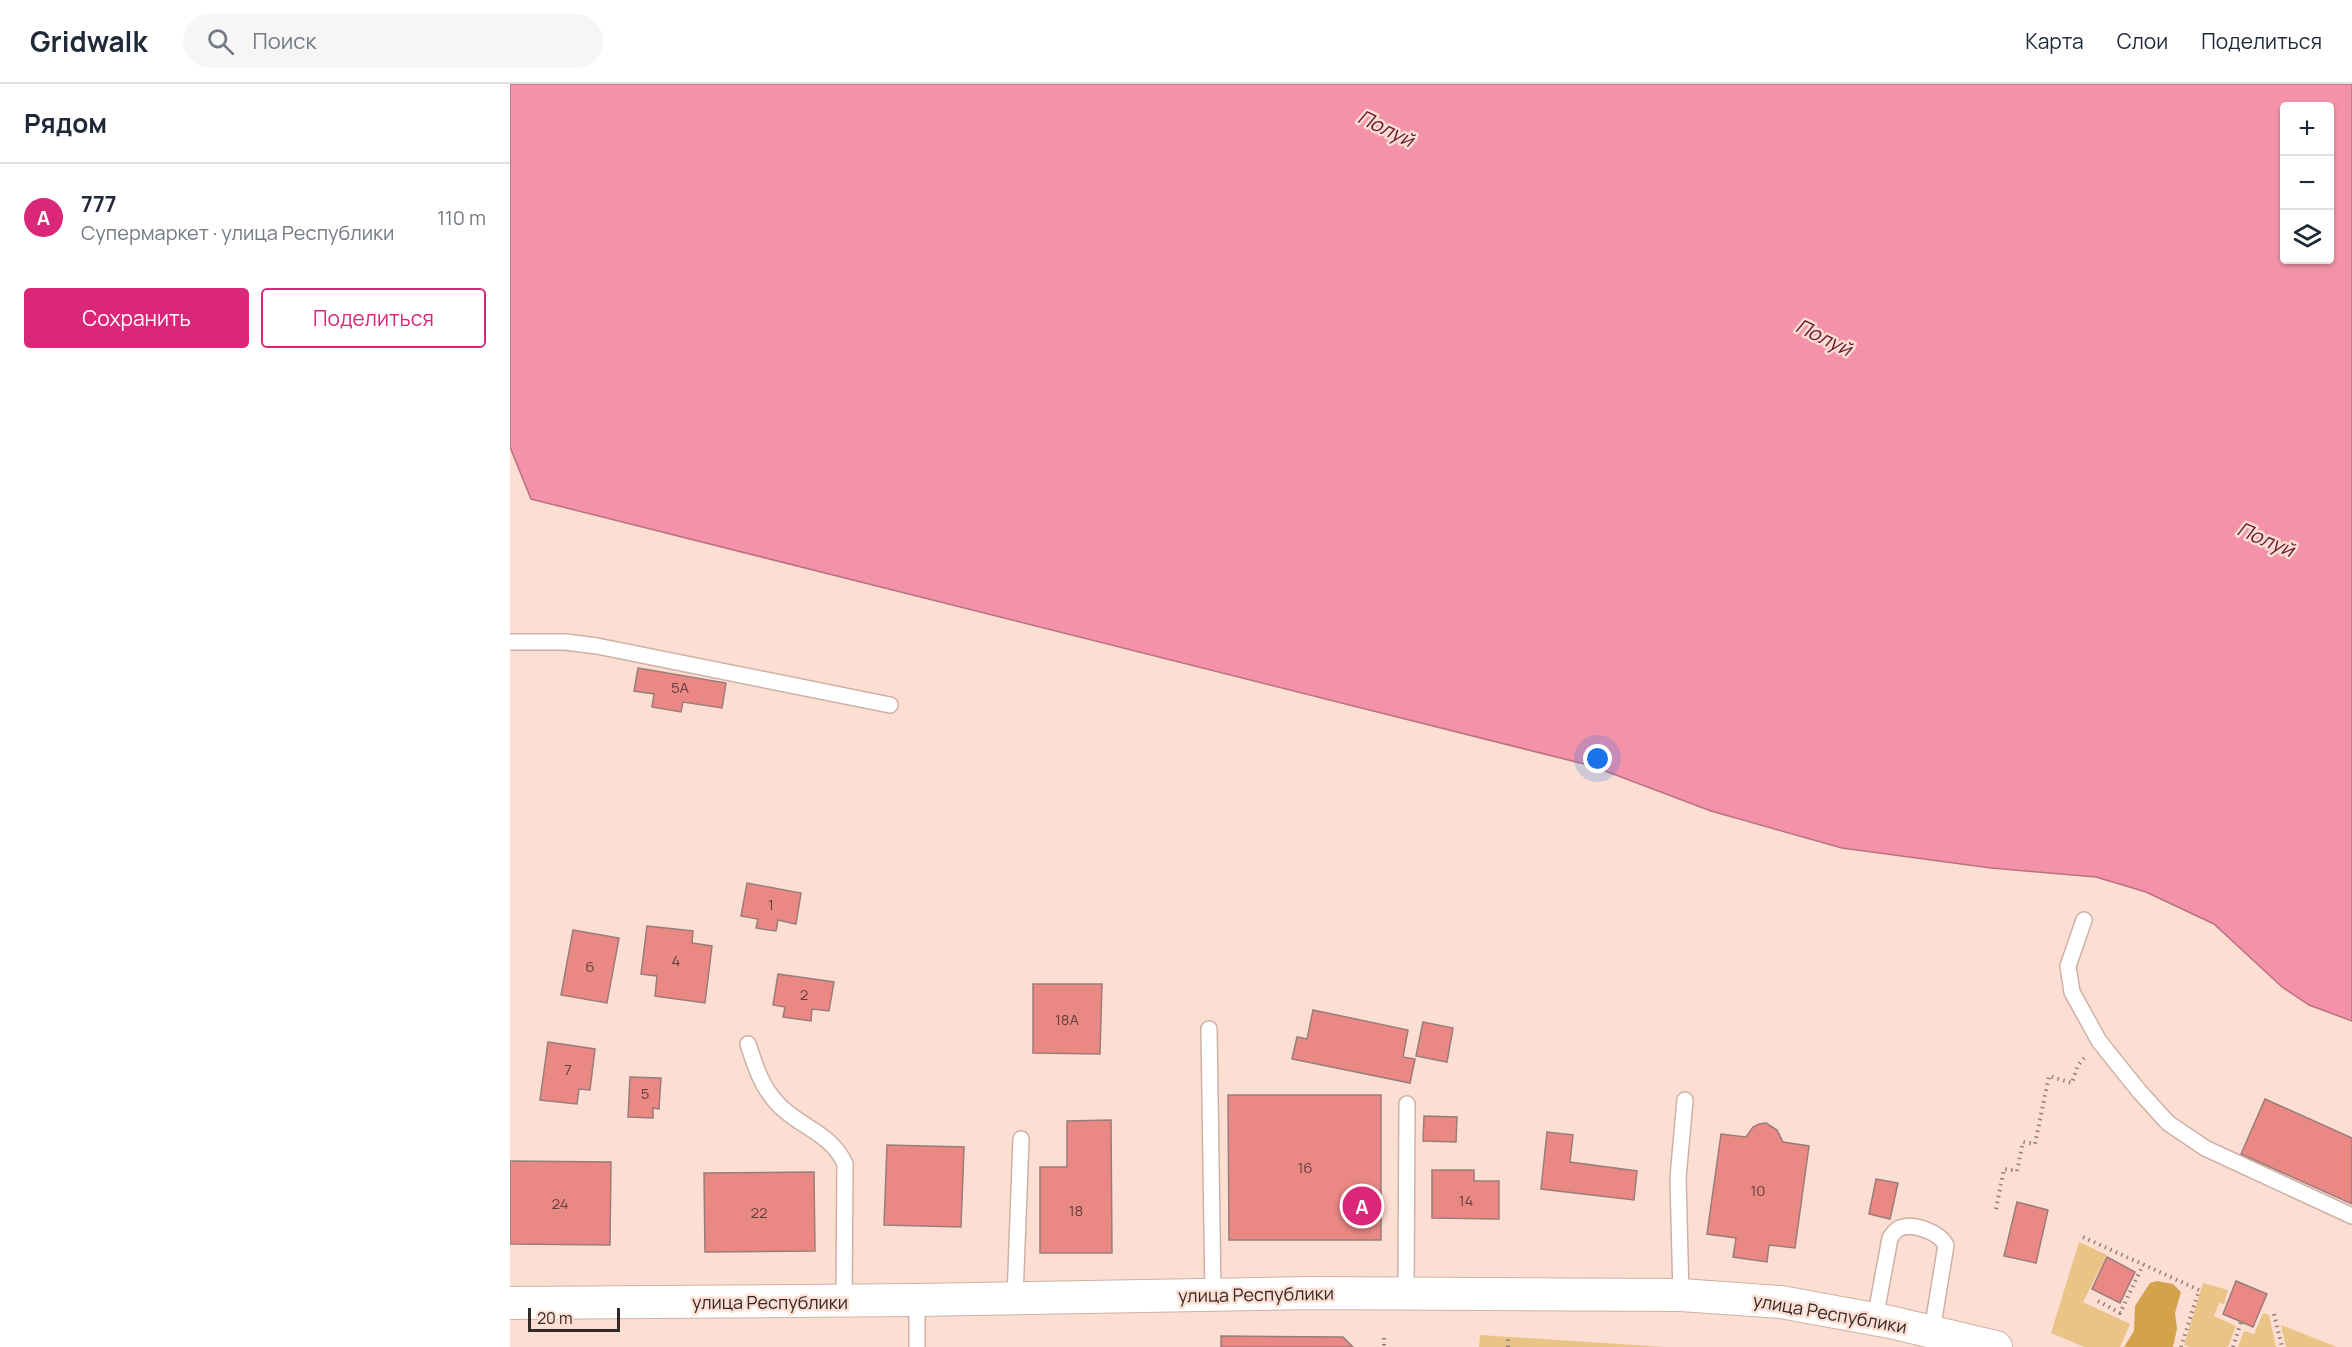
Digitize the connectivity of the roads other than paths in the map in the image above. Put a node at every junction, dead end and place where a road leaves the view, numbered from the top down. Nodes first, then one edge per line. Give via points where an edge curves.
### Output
1 (510, 642) edge
2 (890, 705) dead end
3 (2084, 920) dead end
4 (1209, 1029) dead end
5 (748, 1044) dead end
6 (1685, 1100) dead end
7 (1407, 1104) dead end
8 (1021, 1139) dead end
9 (2352, 1216) edge
10 (1406, 1293) junction
11 (1213, 1295) junction
12 (1681, 1295) junction
13 (1016, 1298) junction
14 (917, 1300) junction
15 (844, 1301) junction
16 (510, 1304) edge
17 (1875, 1319) junction
18 (1932, 1331) junction
19 (917, 1347) edge
20 (1996, 1347) edge

1 - 2 lane via 597,646
3 - 9 lane via 2068,966 2072,992 2099,1041 2139,1091 2168,1123 2205,1148
4 - 11 lane
5 - 15 lane via 757,1072 778,1105 829,1140 845,1164
6 - 12 lane via 1678,1178
7 - 10 lane
8 - 13 lane
10 - 11 street, улица Республики
10 - 12 street, улица Республики
11 - 13 street, улица Республики
12 - 17 street, улица Республики via 1781,1302
13 - 14 street, улица Республики
14 - 15 street, улица Республики
14 - 19 lane
15 - 16 street, улица Республики
17 - 18 street, улица Республики
17 - 18 lane via 1890,1238 1901,1227 1935,1232 1946,1245
18 - 20 street, улица Республики

